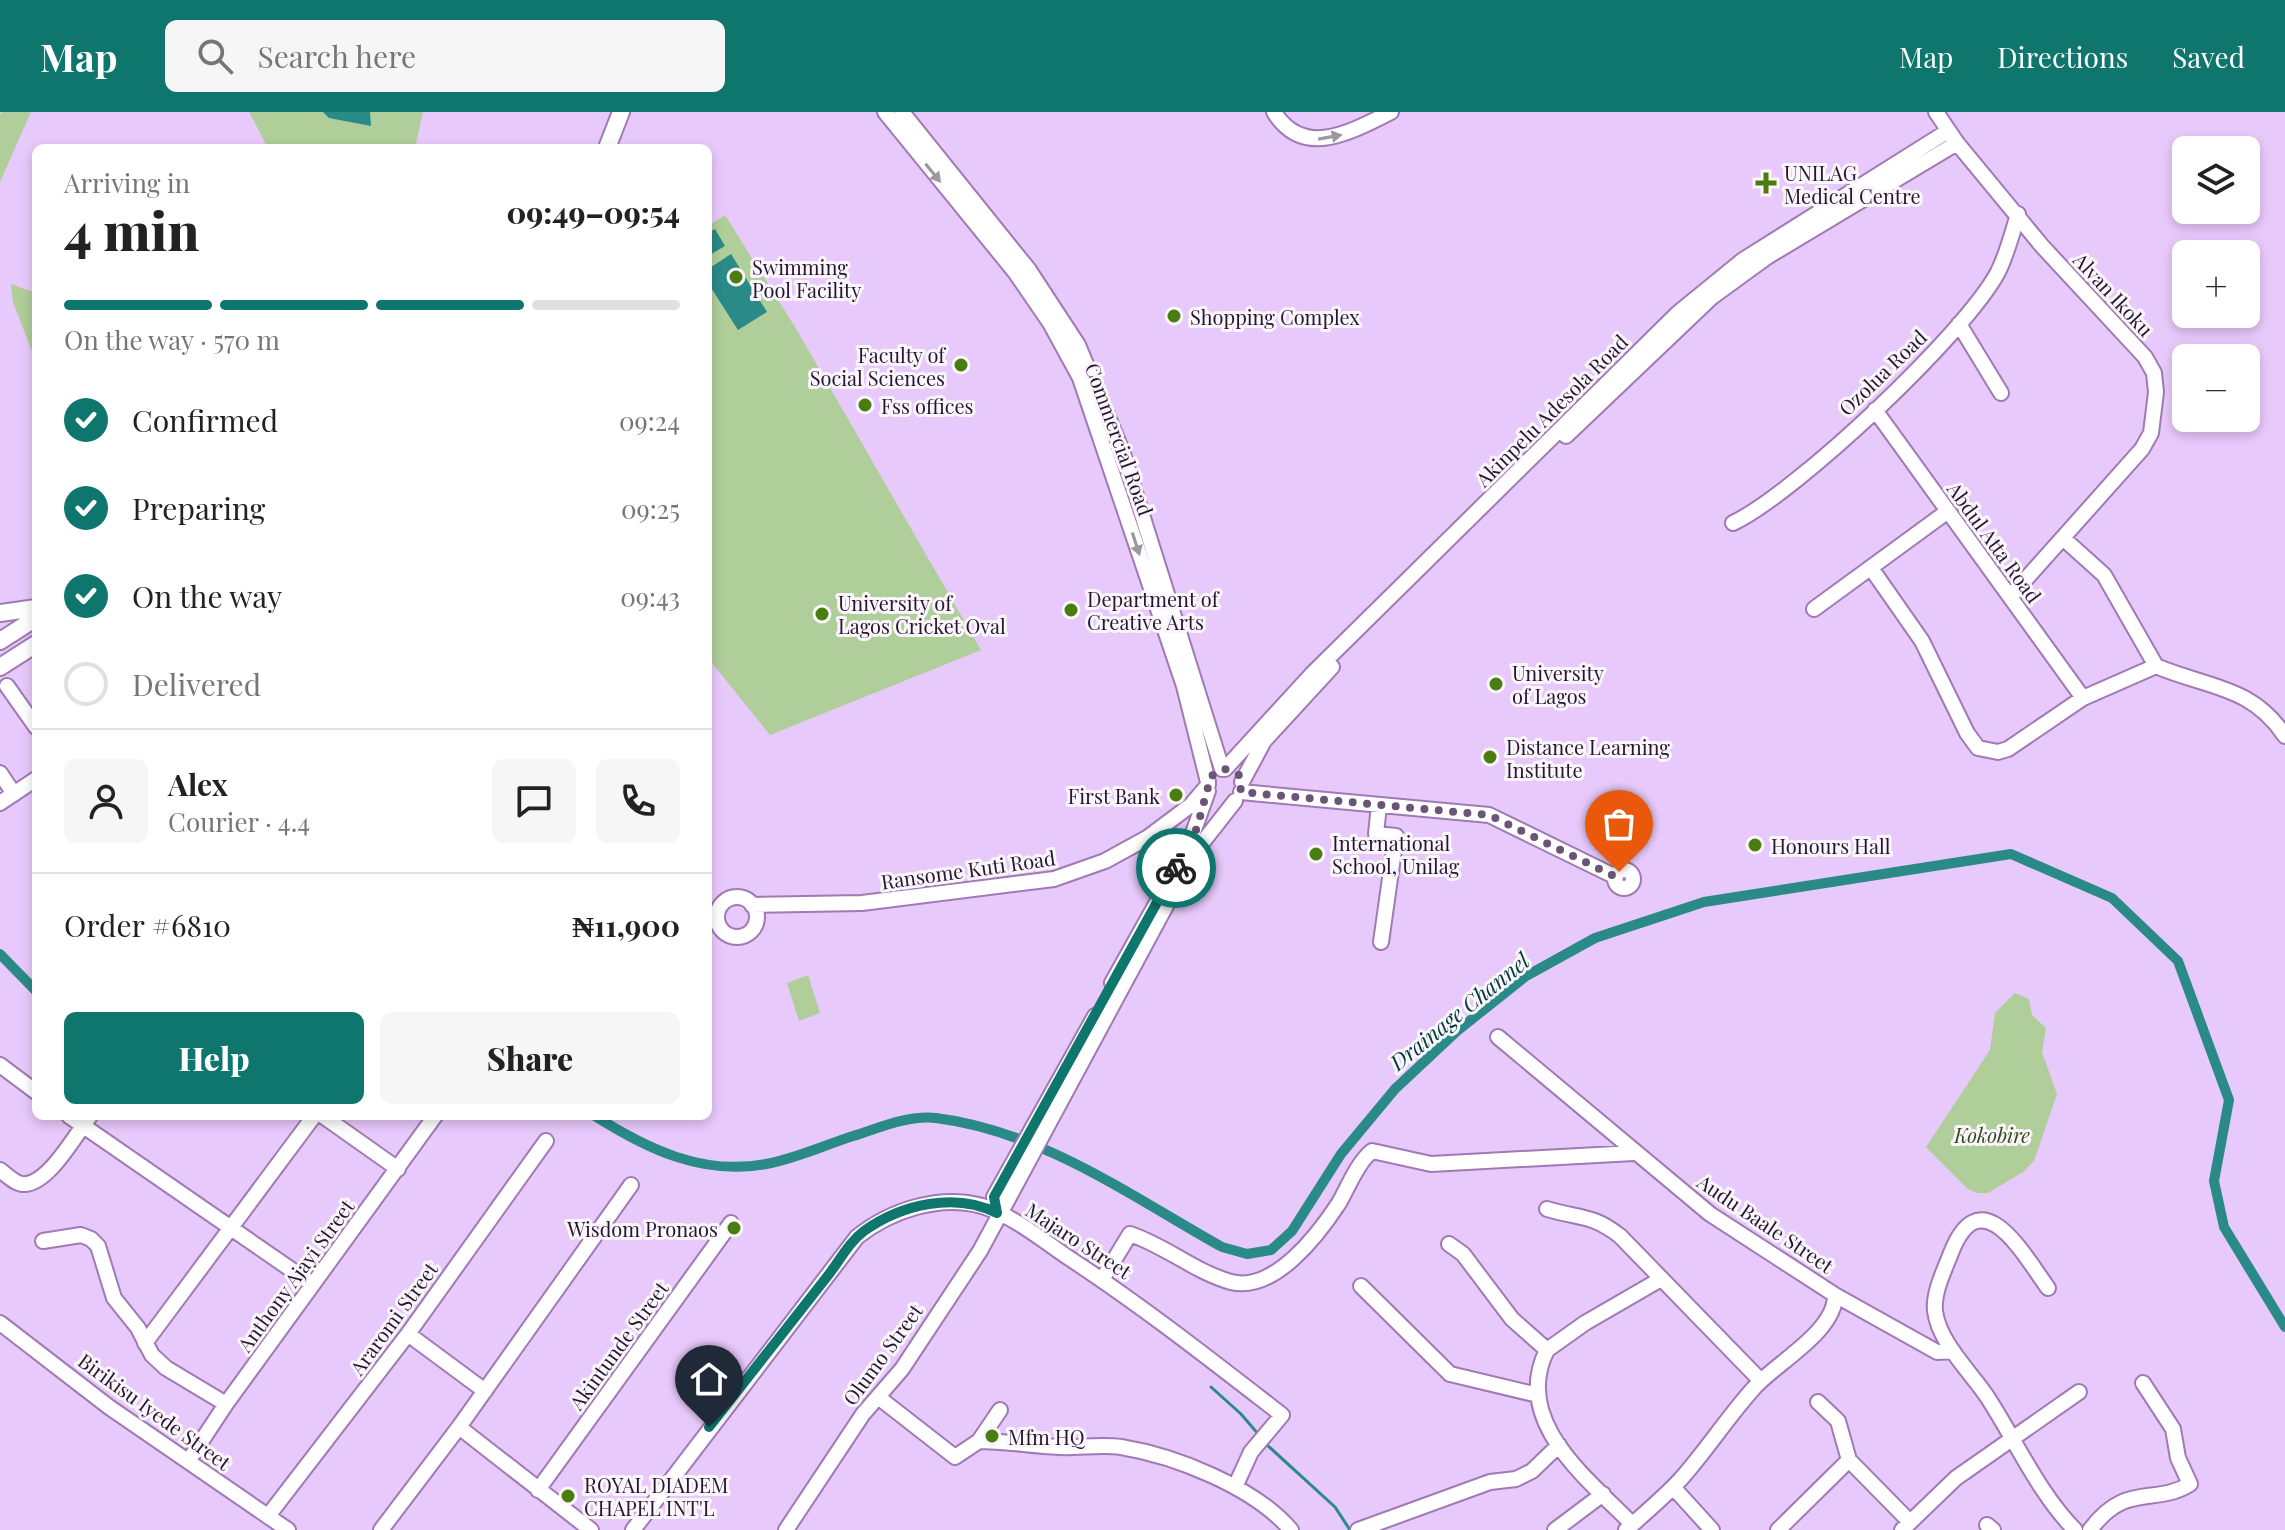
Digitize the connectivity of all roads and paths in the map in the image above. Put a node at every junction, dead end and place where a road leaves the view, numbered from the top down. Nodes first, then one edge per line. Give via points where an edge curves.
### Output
1 (621, 112) edge
2 (631, 112) edge
3 (885, 112) edge
4 (902, 112) edge
5 (1274, 112) edge
6 (1391, 112) edge
7 (1936, 112) edge
8 (1952, 137) junction
9 (609, 144) edge
10 (619, 144) edge
11 (2018, 214) junction
12 (1959, 324) junction
13 (2001, 393) dead end
14 (1875, 410) junction
15 (1948, 511) junction
16 (1733, 523) dead end
17 (2064, 539) junction
18 (1871, 568) junction
19 (2010, 597) junction
20 (32, 609) edge
21 (1814, 609) dead end
22 (0, 613) edge
23 (32, 621) edge
24 (0, 641) edge
25 (32, 645) edge
26 (32, 647) edge
27 (0, 649) edge
28 (2156, 666) junction
29 (0, 667) edge
30 (7, 686) dead end
31 (2083, 698) junction
32 (32, 720) edge
33 (2285, 736) edge
34 (1224, 769) junction
35 (0, 773) edge
36 (32, 782) edge
37 (1208, 786) junction
38 (1239, 792) junction
39 (14, 794) junction
40 (0, 803) edge
41 (1379, 805) junction
42 (1175, 818) junction
43 (1195, 833) junction
44 (1616, 877) dead end
45 (752, 905) junction
46 (714, 928) edge
47 (1381, 942) dead end
48 (1498, 1037) dead end
49 (0, 1065) edge
50 (32, 1089) edge
51 (87, 1120) edge
52 (311, 1120) edge
53 (329, 1120) edge
54 (432, 1120) edge
55 (1037, 1132) junction
56 (546, 1141) dead end
57 (1634, 1153) junction
58 (398, 1169) junction
59 (0, 1170) edge
60 (631, 1185) dead end
61 (999, 1204) junction
62 (1547, 1209) dead end
63 (731, 1223) dead end
64 (232, 1226) junction
65 (43, 1241) dead end
66 (1449, 1244) dead end
67 (1103, 1278) junction
68 (1661, 1279) junction
69 (312, 1284) junction
70 (1361, 1286) dead end
71 (2048, 1288) dead end
72 (1835, 1295) junction
73 (3, 1328) edge
74 (408, 1334) junction
75 (145, 1343) junction
76 (1547, 1350) junction
77 (1953, 1351) junction
78 (1761, 1381) junction
79 (2143, 1383) dead end
80 (485, 1391) junction
81 (2079, 1392) dead end
82 (1538, 1395) junction
83 (878, 1397) junction
84 (1818, 1402) dead end
85 (226, 1404) junction
86 (1000, 1410) dead end
87 (459, 1427) junction
88 (2012, 1436) junction
89 (979, 1441) junction
90 (1559, 1445) junction
91 (189, 1460) junction
92 (1849, 1460) junction
93 (1235, 1487) junction
94 (1673, 1487) junction
95 (538, 1490) junction
96 (1603, 1494) junction
97 (268, 1516) junction
98 (1906, 1526) edge
99 (1629, 1527) edge
100 (388, 1528) edge
101 (288, 1530) edge
102 (591, 1530) edge
103 (633, 1530) edge
104 (786, 1530) edge
105 (1291, 1530) edge
106 (1359, 1530) edge
107 (1555, 1530) edge
108 (1712, 1530) edge
109 (1778, 1530) edge
110 (2075, 1530) edge
111 (2090, 1530) edge

1 - 9 main road
2 - 10 main road
3 -> 37 street, Commercial Road via 1015,272 1080,378 1184,686
4 - 34 street, Commercial Road via 1029,270 1078,345 1122,451
5 -> 6 street via 1300,137 1321,140 1345,135
7 - 8 street, Alvan Ikoku
8 - 11 street, Alvan Ikoku
8 - 34 street, Akinpelu Adesola Road via 1743,260 1678,313 1312,674
8 - 38 street, Akinpelu Adesola Road via 1767,257 1696,311 1304,696 1264,741
11 - 12 street, Ozolua Road via 1997,273
11 - 17 street, Alvan Ikoku via 2134,343 2154,373 2151,433
12 - 13 street
12 - 14 street, Ozolua Road
14 - 15 street, Abdul Atta Road
14 - 16 street, Ozolua Road via 1771,499
15 - 18 street
15 - 19 street, Abdul Atta Road
17 - 19 street, Alvan Ikoku
17 - 28 street via 2104,575
18 - 21 street
18 - 31 street via 1922,641 1978,748 2008,749
19 - 31 street, Abdul Atta Road
20 - 22 main road
23 - 24 main road
25 - 27 main road
26 - 29 main road
28 - 31 street
28 - 33 street via 2245,696
30 - 32 street
34 - 37 street, Akinpelu Adesola Road
34 - 38 street via 1239,775
35 - 39 street
36 - 39 street
37 - 38 street via 1219,803
37 - 42 street, Ransome Kuti Road
37 - 43 street
38 - 41 street
38 - 55 street, Akinpelu Adesola Road via 1195,852
39 - 40 street
41 - 44 street via 1489,815
41 - 47 street via 1376,834 1396,836
42 - 43 street
42 - 45 street, Ransome Kuti Road via 1105,861 1054,879 862,903
43 - 55 street
45 - 46 street via 744,898 728,899
45 - 46 street via 755,923 747,934 731,936
48 - 57 street, Audu Baale Street
49 - 50 street
51 - 59 street via 47,1173 32,1183 16,1182
51 - 64 street
52 - 64 street
53 - 58 street
54 - 58 street, Anthony Ajayi Street
55 - 61 street, Olumo Street
56 - 74 street, Araromi Street
57 - 67 street via 1431,1164 1372,1151 1314,1236 1271,1277 1245,1284 1229,1281 1130,1234
57 - 72 street, Audu Baale Street via 1710,1214
58 - 69 street, Anthony Ajayi Street
60 - 80 street
61 - 67 street, Majaro Street
61 - 83 street, Olumo Street via 980,1251
61 - 103 street, Majaro Street via 925,1204 891,1216 857,1237
62 - 68 street via 1594,1218 1620,1236
63 - 95 street, Akintunde Street
64 - 69 street
64 - 75 street
65 - 75 street via 81,1235 98,1246 107,1284
66 - 76 street via 1463,1254 1512,1319
67 - 93 street, Majaro Street via 1282,1415 1260,1439
68 - 76 street
68 - 78 street
69 - 85 street, Anthony Ajayi Street
70 - 82 street via 1450,1374
71 - 77 street via 2002,1226 1988,1220 1968,1224 1957,1239 1935,1305
72 - 77 street, Audu Baale Street via 1937,1352
72 - 78 street via 1835,1306 1824,1321
73 - 91 street, Birikisu Iyede Street
74 - 80 street
74 - 97 street, Araromi Street
75 - 85 street via 166,1368
76 - 82 street
77 - 88 street
78 - 94 street
79 - 111 street via 2173,1429 2190,1484 2117,1504
80 - 87 street
81 - 88 street
82 - 90 street via 1544,1426
83 - 89 street via 955,1457
83 - 104 street, Olumo Street
84 - 92 street via 1838,1421
85 - 91 street, Anthony Ajayi Street
86 - 89 street
87 - 95 street
87 - 100 street
88 - 98 street via 1956,1478
88 - 110 street
89 - 93 street via 1118,1447
90 - 96 street
90 - 106 street via 1516,1479 1490,1482
91 - 97 street, Birikisu Iyede Street
92 - 98 street
92 - 109 street
93 - 105 street via 1272,1510
94 - 99 street
94 - 108 street
95 - 102 street
96 - 99 street
96 - 107 street
97 - 101 street, Birikisu Iyede Street

